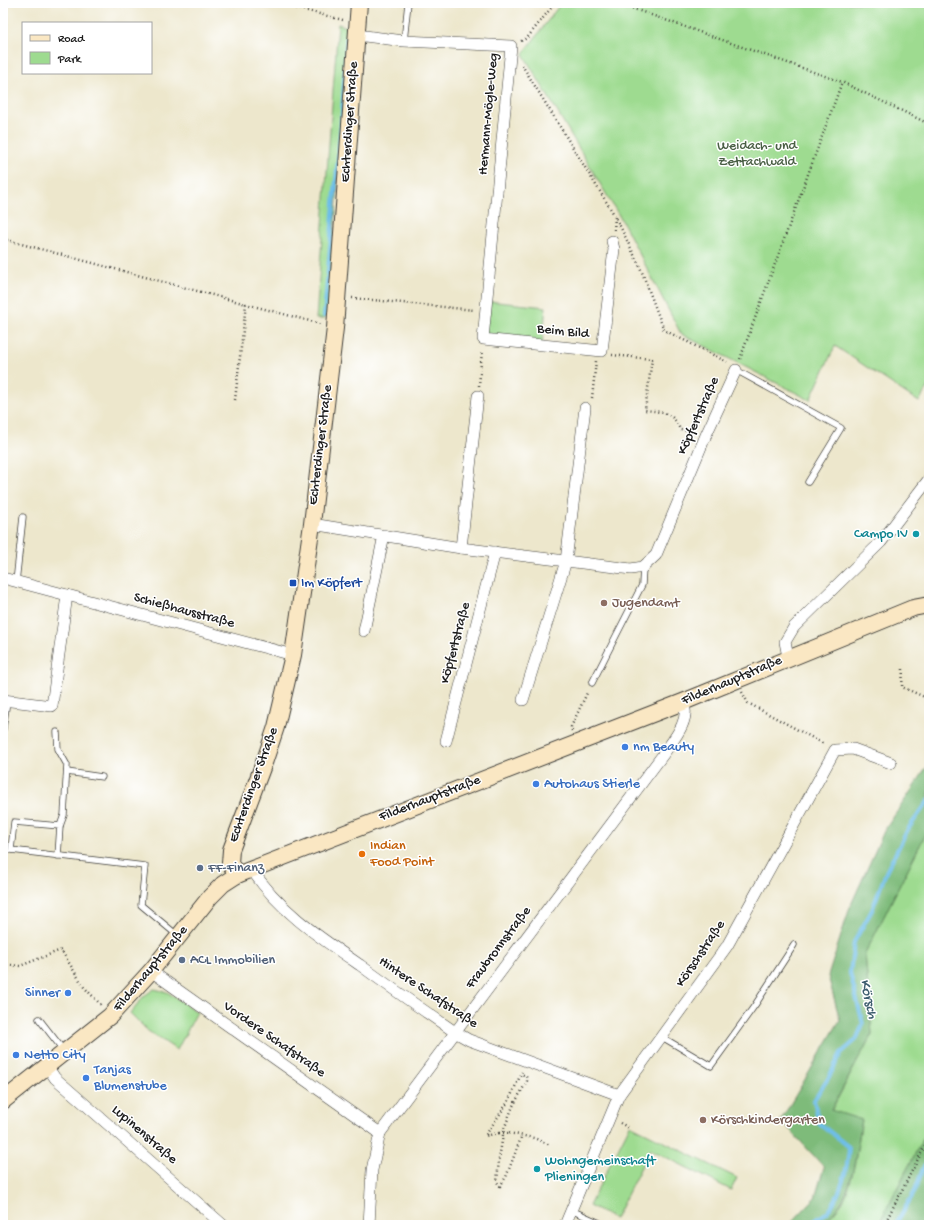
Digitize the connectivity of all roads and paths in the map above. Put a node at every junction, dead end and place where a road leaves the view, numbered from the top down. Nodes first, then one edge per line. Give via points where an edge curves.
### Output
1 (276, 3) edge
2 (360, 3) edge
3 (408, 3) edge
4 (555, 3) edge
5 (617, 3) edge
6 (357, 29) junction
7 (404, 41) junction
8 (511, 46) junction
9 (842, 82) junction
10 (929, 124) edge
11 (3, 239) edge
12 (612, 241) dead end
13 (337, 297) junction
14 (246, 304) junction
15 (486, 311) junction
16 (335, 328) junction
17 (483, 339) junction
18 (597, 351) junction
19 (610, 355) dead end
20 (736, 370) junction
21 (478, 396) joint
22 (235, 400) dead end
23 (585, 408) joint
24 (706, 435) junction
25 (929, 479) edge
26 (808, 482) dead end
27 (23, 517) dead end
28 (312, 524) junction
29 (384, 535) junction
30 (461, 548) junction
31 (495, 552) junction
32 (566, 561) junction
33 (643, 566) junction
34 (3, 578) edge
35 (16, 582) junction
36 (67, 595) junction
37 (929, 605) edge
38 (364, 631) dead end
39 (293, 655) junction
40 (788, 657) junction
41 (903, 669) dead end
42 (735, 680) junction
43 (592, 683) joint
44 (929, 699) edge
45 (522, 700) dead end
46 (5, 701) edge
47 (683, 702) junction
48 (3, 729) edge
49 (57, 732) dead end
50 (446, 741) dead end
51 (577, 742) junction
52 (835, 750) junction
53 (891, 763) dead end
54 (67, 772) junction
55 (102, 777) dead end
56 (60, 826) junction
57 (58, 856) junction
58 (251, 868) junction
59 (237, 875) junction
60 (179, 936) junction
61 (794, 945) dead end
62 (3, 964) edge
63 (151, 971) junction
64 (110, 1016) junction
65 (39, 1019) dead end
66 (455, 1032) junction
67 (662, 1037) junction
68 (65, 1053) junction
69 (527, 1061) junction
70 (48, 1066) junction
71 (521, 1074) junction
72 (619, 1095) junction
73 (3, 1102) edge
74 (380, 1133) junction
75 (521, 1138) dead end
76 (929, 1138) edge
77 (550, 1145) dead end
78 (571, 1210) junction
79 (373, 1224) edge
80 (223, 1225) edge
81 (565, 1225) edge
82 (604, 1225) edge
83 (884, 1225) edge

1 - 6 path
2 - 6 main road, Echterdinger Straße
3 - 7 lane
4 - 8 path via 527,38
5 - 9 path
6 - 7 street, Hermann-Mögle-Weg
6 - 13 main road, Echterdinger Straße
7 - 8 street, Hermann-Mögle-Weg
8 - 15 street, Hermann-Mögle-Weg
8 - 20 path via 615,216 640,267 664,330 726,362
9 - 10 path
9 - 20 path
11 - 14 path
12 - 18 street, Beim Bild via 614,249 602,351
13 - 15 path
13 - 16 main road, Echterdinger Straße
14 - 16 path
14 - 22 path
15 - 17 street, Hermann-Mögle-Weg
16 - 28 main road, Echterdinger Straße
17 - 18 street, Beim Bild
17 - 21 path
18 - 23 path via 591,404 586,403
19 - 24 path via 652,359 646,410 667,413 674,417 680,430
20 - 24 street, Köpfertstraße
20 - 26 lane, Köpfertstraße via 841,428
21 - 30 street
23 - 32 street
24 - 33 street, Köpfertstraße via 656,555
25 - 40 street via 881,542 794,627 785,642
27 - 35 lane
28 - 29 street
28 - 39 main road, Echterdinger Straße
29 - 30 street
29 - 38 street
30 - 31 street
31 - 32 street
31 - 50 street, Köpfertstraße
32 - 33 street via 631,569
32 - 45 street
33 - 43 lane via 642,585
34 - 35 street, Schießhausstraße
35 - 36 street, Schießhausstraße
36 - 39 street, Schießhausstraße
36 - 46 street via 52,706
37 - 40 main road, Filderhauptstraße via 913,608
39 - 59 main road, Echterdinger Straße via 270,747 231,850 230,863
40 - 42 main road, Filderhauptstraße
41 - 44 path via 902,687
42 - 47 main road, Filderhauptstraße
42 - 52 path via 748,702
43 - 51 path via 570,727
46 - 48 lane
47 - 51 main road, Filderhauptstraße
47 - 66 street, Fraubronnstraße via 687,709 685,719 662,756
49 - 54 lane via 58,749 67,765
51 - 58 main road, Filderhauptstraße
52 - 53 street via 853,749
52 - 67 street, Körschstraße via 727,946
54 - 55 lane
54 - 56 lane via 64,815
56 - 57 lane
56 - 57 lane via 14,822 11,850
57 - 60 lane via 145,866 141,904
58 - 59 main road, Filderhauptstraße
58 - 66 street, Hintere Schafstraße via 265,889 320,938
59 - 60 main road, Filderhauptstraße via 210,897
60 - 63 main road, Filderhauptstraße
61 - 67 lane via 711,1066
62 - 64 path via 20,966 62,950 84,987
63 - 64 main road, Filderhauptstraße
63 - 74 street, Vordere Schafstraße
64 - 68 main road, Filderhauptstraße
65 - 68 lane
66 - 69 street, Hintere Schafstraße via 469,1040
66 - 74 street, Fraubronnstraße
67 - 72 street, Körschstraße
68 - 70 main road, Filderhauptstraße
69 - 71 path
69 - 72 street, Hintere Schafstraße
70 - 73 main road, Filderhauptstraße
70 - 80 street, Lupinenstraße via 55,1078
71 - 75 path via 526,1076 527,1081 507,1119 501,1141 497,1182 500,1186
71 - 77 path, bridge via 508,1102 485,1136 509,1133
72 - 78 street, Körschstraße
74 - 79 street, Fraubronnstraße via 372,1170
76 - 83 path
78 - 81 street, Körschstraße
78 - 82 lane

